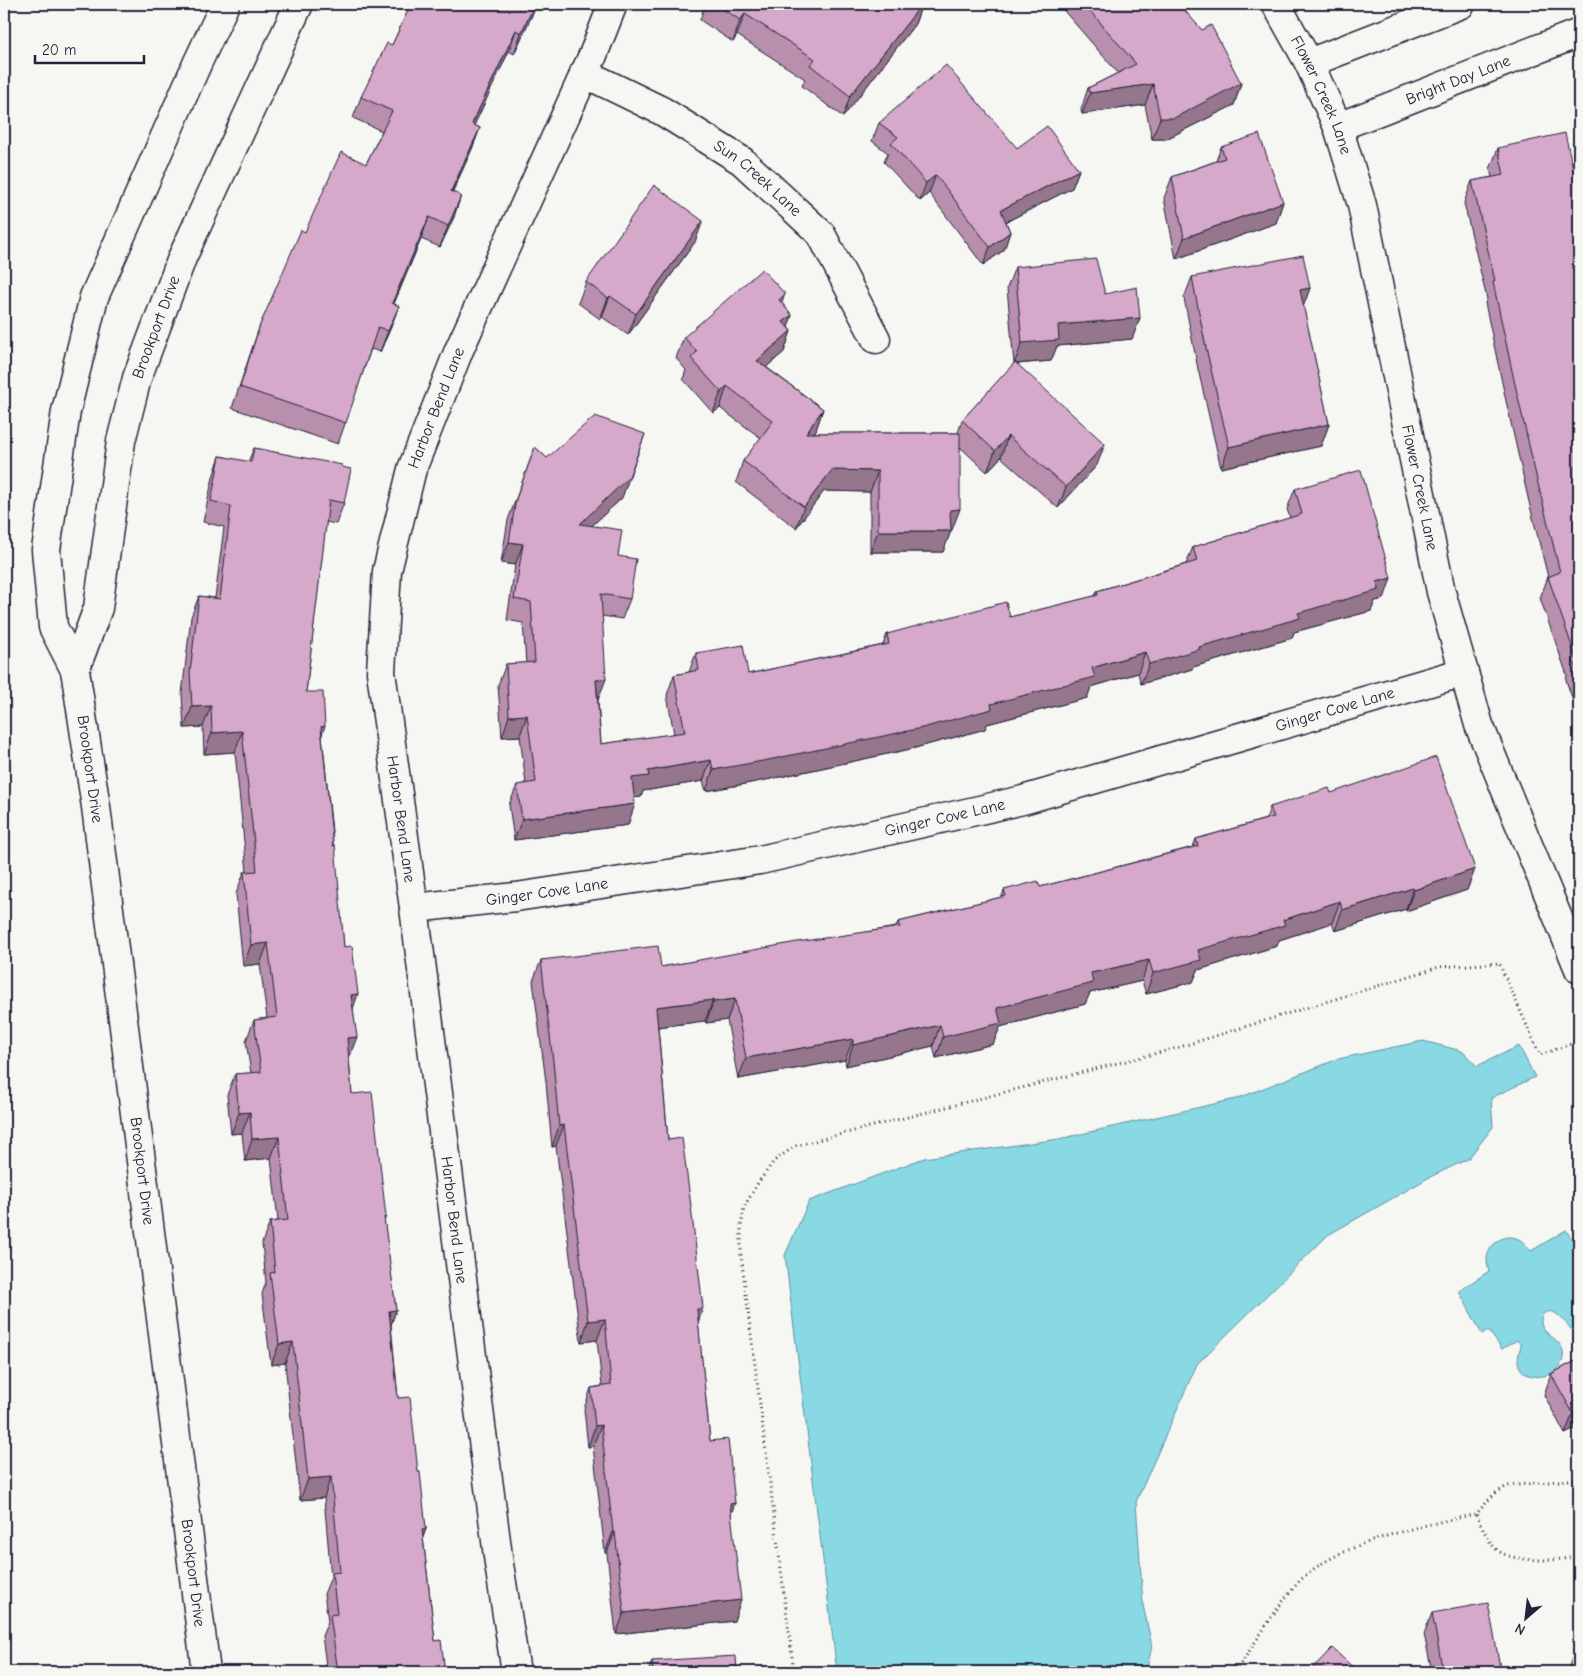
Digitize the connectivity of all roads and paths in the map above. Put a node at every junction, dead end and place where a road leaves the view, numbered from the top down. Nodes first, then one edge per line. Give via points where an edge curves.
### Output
1 (225, 4) edge
2 (299, 4) edge
3 (612, 4) edge
4 (1276, 4) edge
5 (1461, 4) edge
6 (1579, 33) edge
7 (1309, 63) junction
8 (584, 73) junction
9 (1338, 127) junction
10 (876, 339) dead end
11 (75, 670) junction
12 (1464, 672) junction
13 (414, 908) junction
14 (1579, 968) edge
15 (1579, 1041) edge
16 (1579, 1479) edge
17 (1476, 1514) junction
18 (1579, 1555) edge
19 (206, 1672) edge
20 (516, 1672) edge
21 (794, 1672) edge
22 (1235, 1672) edge

1 - 11 street, Brookport Drive via 94,298 66,411 46,550 53,627
2 - 11 street, Brookport Drive via 182,258 137,378 121,441 98,608
3 - 8 street, Harbor Bend Lane
4 - 7 street, Flower Creek Lane
5 - 7 street
6 - 9 street, Bright Day Lane
7 - 9 street, Flower Creek Lane
8 - 10 street, Sun Creek Lane via 662,111 742,161 821,234
8 - 13 street, Harbor Bend Lane via 459,350 412,469 387,571 381,672
9 - 12 street, Flower Creek Lane via 1362,205 1441,592
11 - 19 street, Brookport Drive via 96,806
12 - 13 street, Ginger Cove Lane via 1023,800 760,860 516,897
12 - 14 street, Flower Creek Lane via 1479,724
13 - 20 street, Harbor Bend Lane via 499,1564
15 - 21 path via 1540,1055 1498,963 1439,967 1173,1049 795,1146 774,1161 744,1207 741,1255
16 - 17 path via 1507,1486 1494,1494
17 - 18 path via 1492,1545 1502,1554 1551,1561
17 - 22 path via 1421,1526 1329,1559 1297,1583

